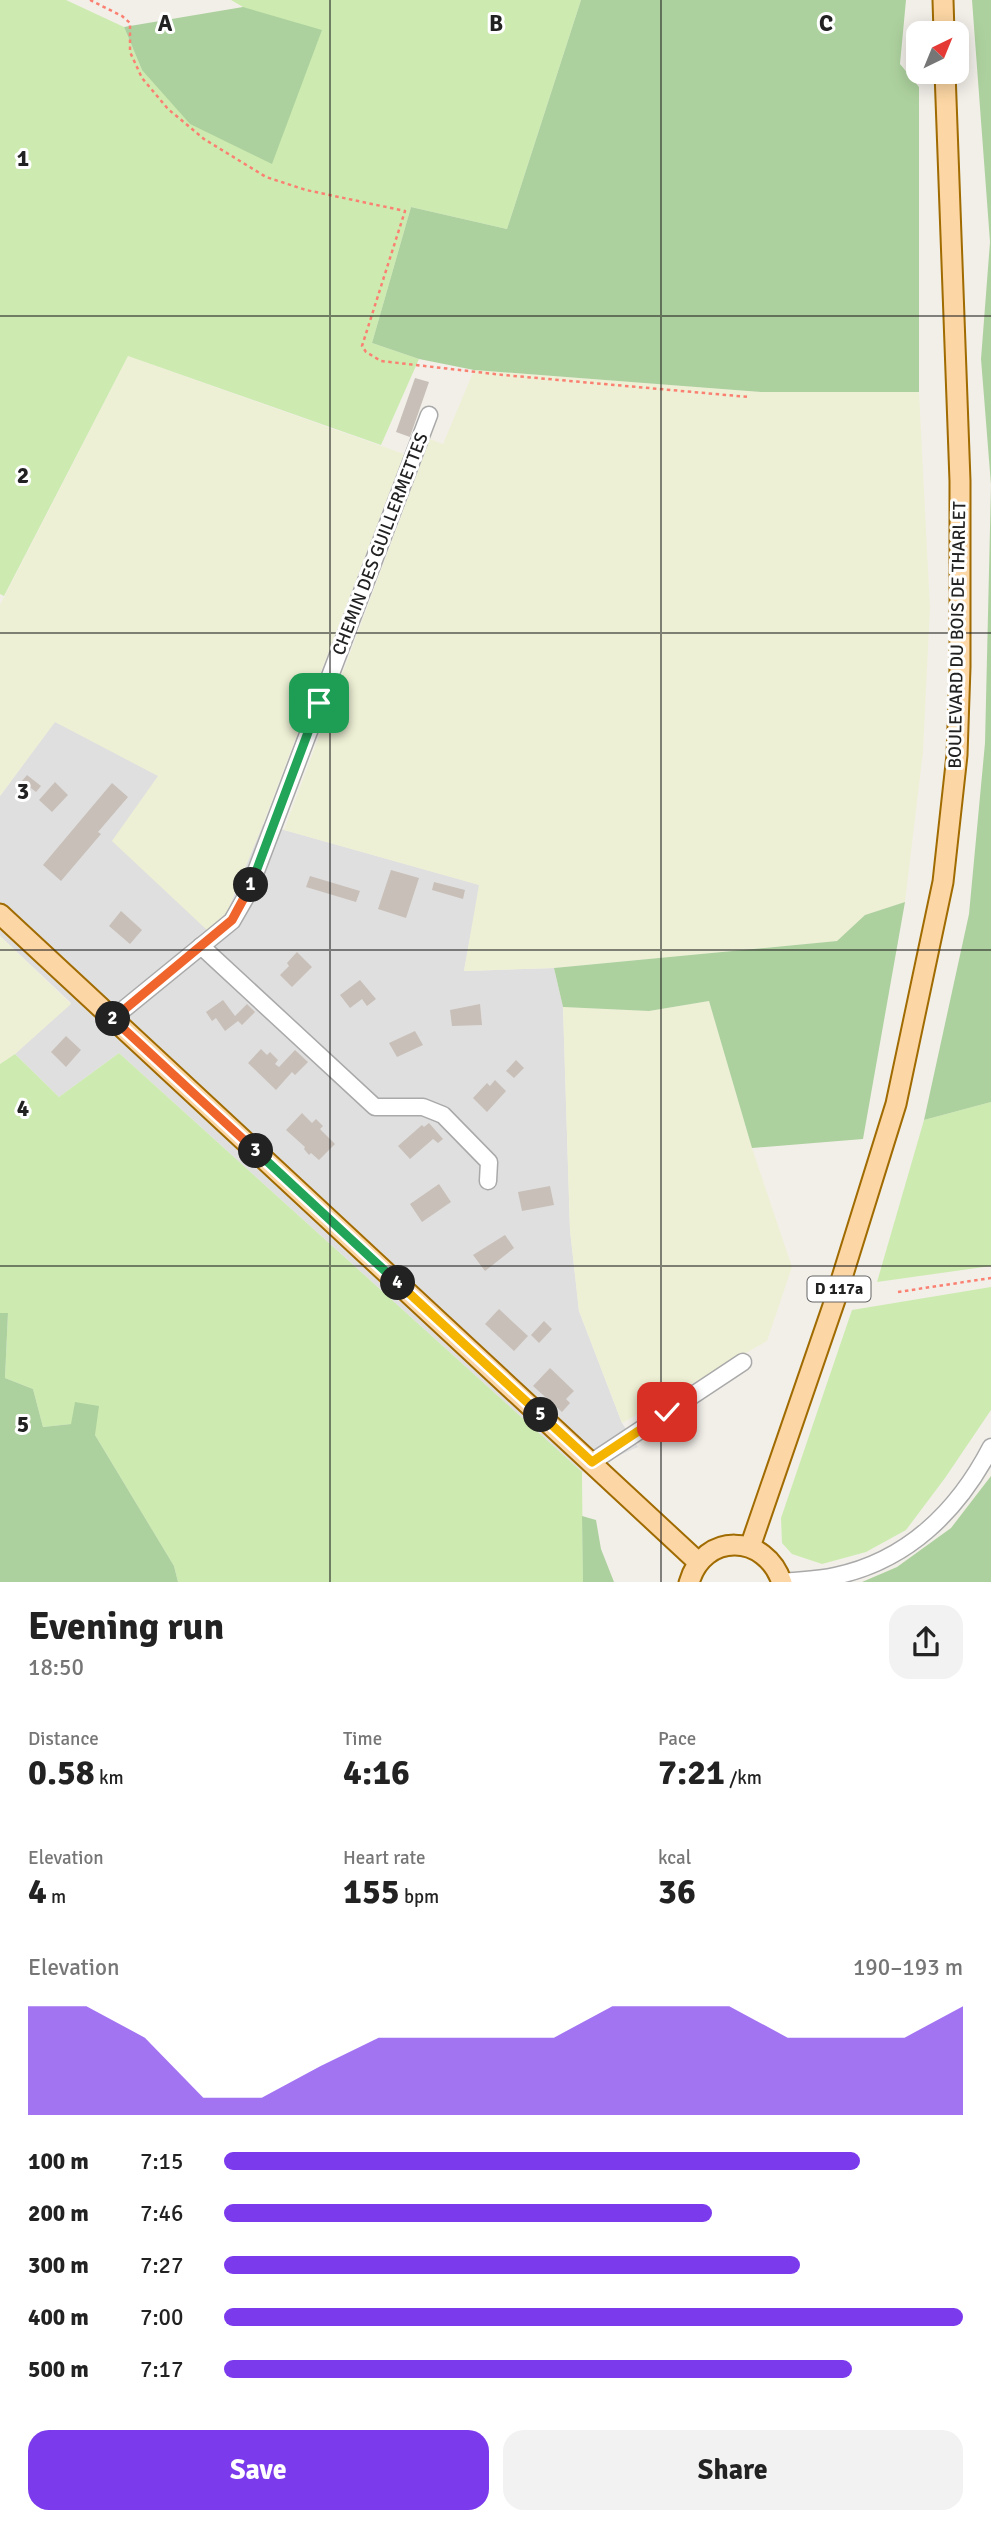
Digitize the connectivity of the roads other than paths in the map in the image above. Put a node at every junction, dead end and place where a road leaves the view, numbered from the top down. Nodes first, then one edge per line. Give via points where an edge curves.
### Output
1 (943, 0) edge
2 (944, 21) edge
3 (946, 84) edge
4 (429, 415) dead end
5 (0, 914) edge
6 (201, 946) junction
7 (113, 1018) junction
8 (488, 1181) dead end
9 (743, 1362) dead end
10 (991, 1447) edge
11 (592, 1462) junction
12 (750, 1547) junction
13 (698, 1562) junction
14 (689, 1582) edge
15 (782, 1582) edge

1 - 2 main road
3 - 12 main road, BOULEVARD DU BOIS DE THARLET / D 117a via 960,614 957,755 943,882 896,1104
4 - 6 street, CHEMIN DES GUILLERMETTES via 247,895 232,920
5 - 7 main road
6 - 7 street, CHEMIN DES GUILLERMETTES
6 - 8 street via 375,1107 423,1107 443,1115 489,1162
7 - 11 main road
9 - 11 street
10 - 15 street via 953,1507 901,1551 834,1577
11 - 13 main road
12 - 13 main road via 718,1548
12 - 15 main road via 769,1558
13 - 14 main road

